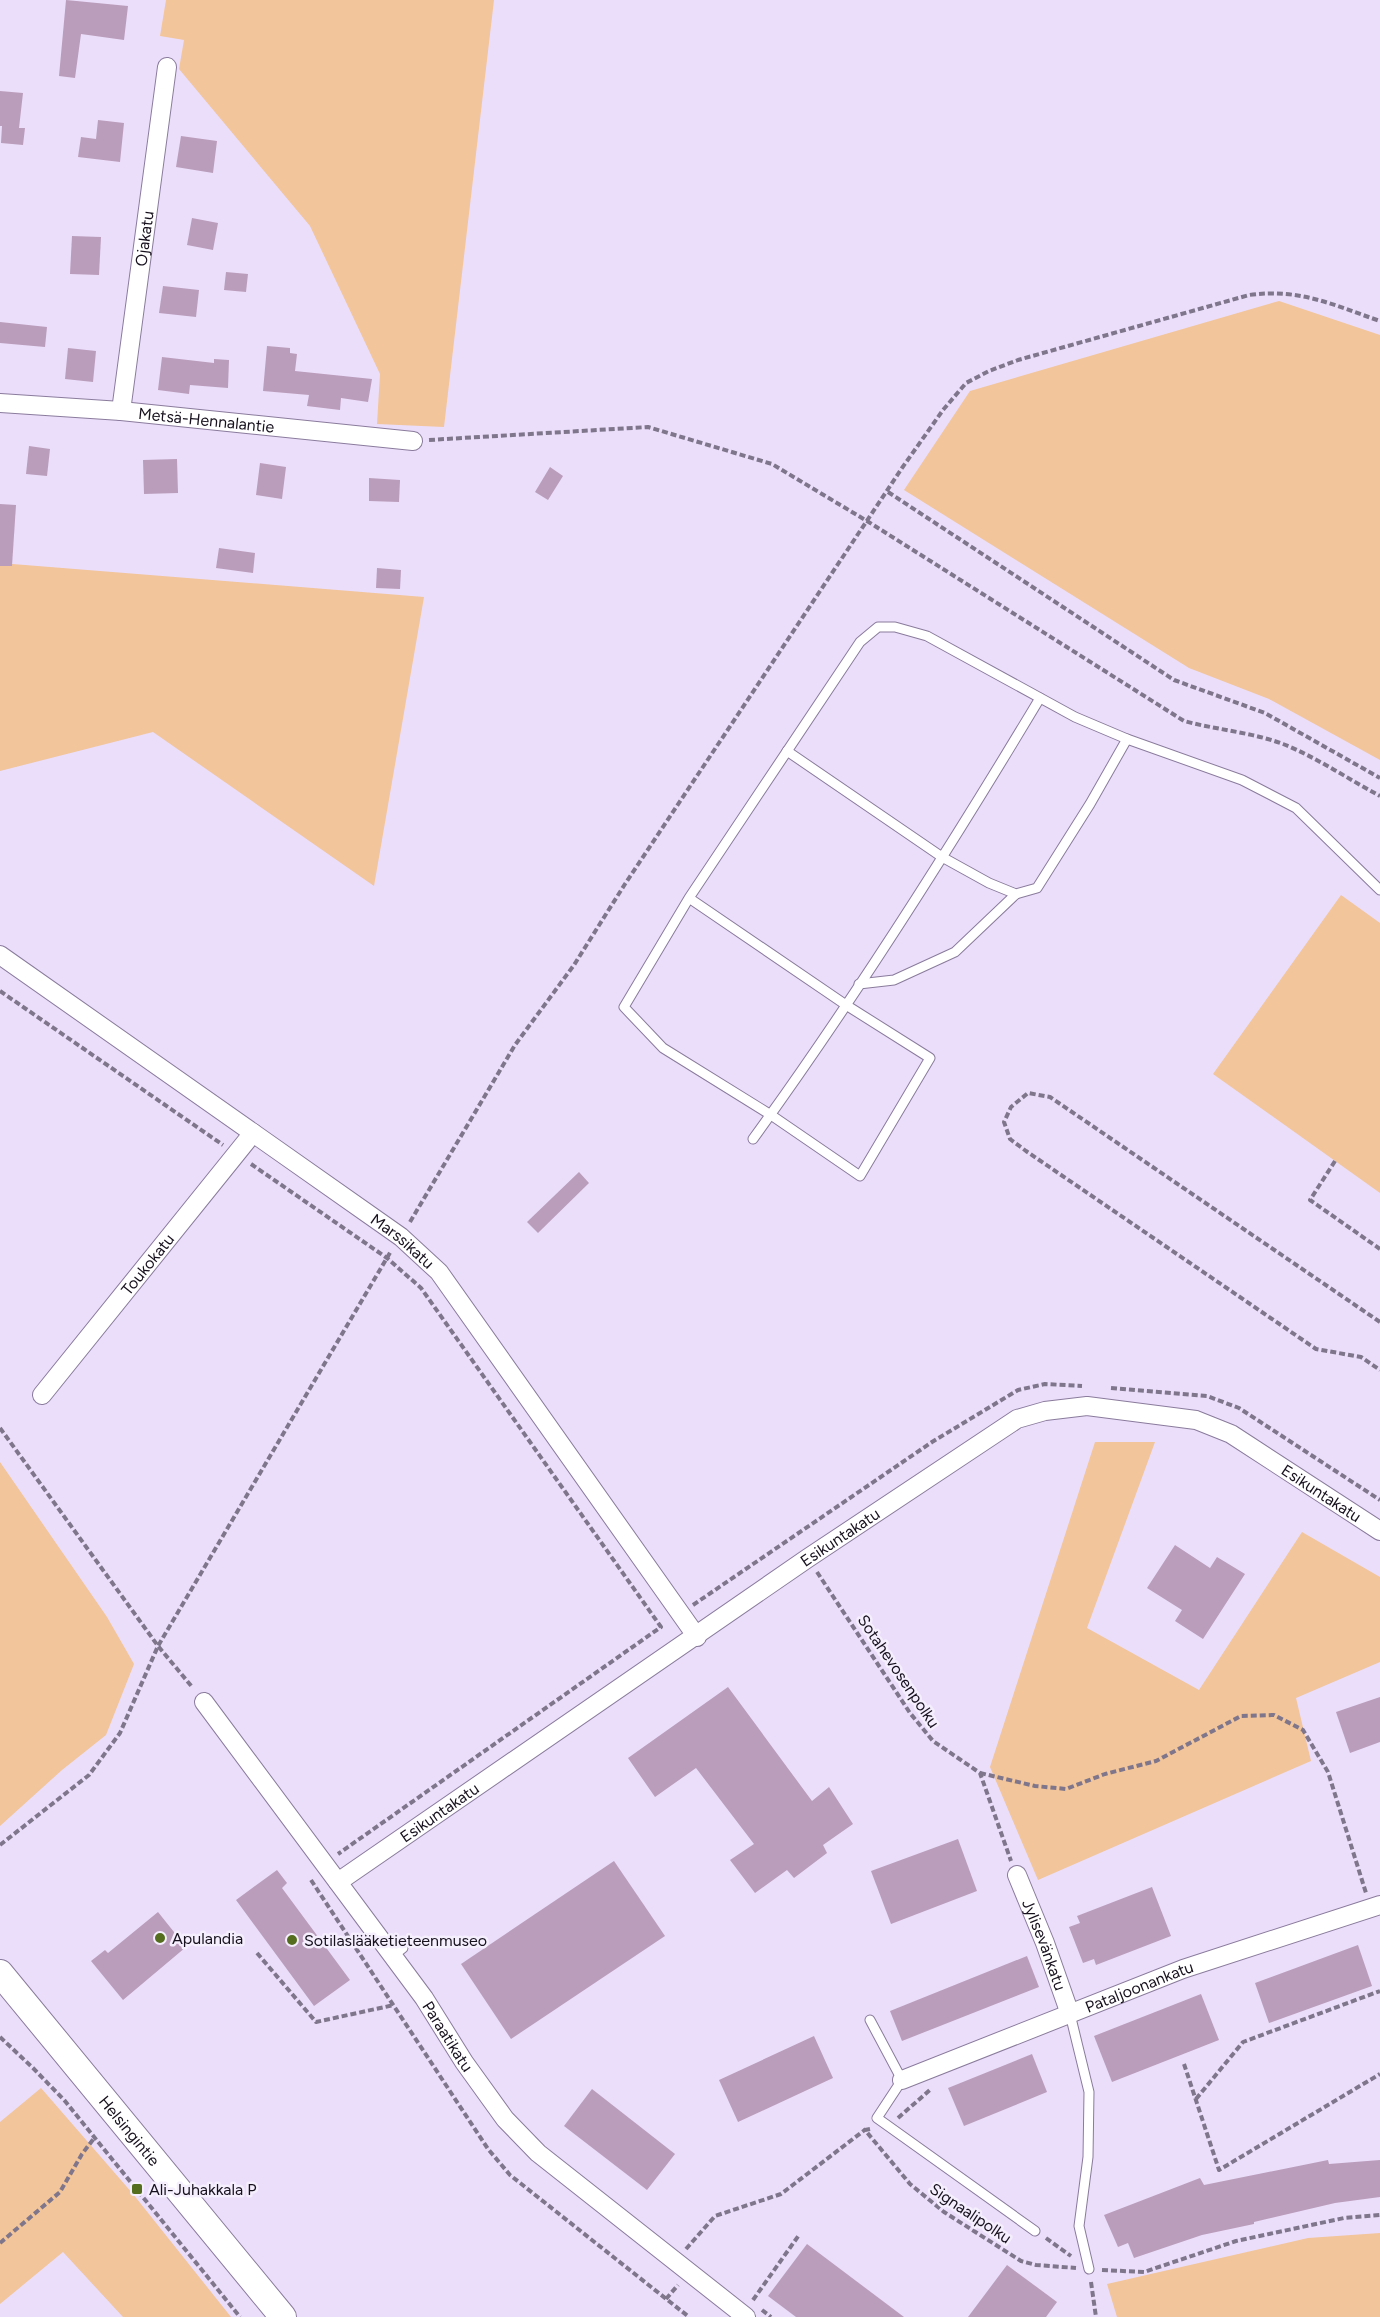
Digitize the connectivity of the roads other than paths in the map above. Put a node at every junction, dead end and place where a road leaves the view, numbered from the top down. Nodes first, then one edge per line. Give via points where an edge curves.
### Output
1 (167, 67) dead end
2 (0, 403) edge
3 (121, 411) junction
4 (413, 441) road end
5 (1040, 698) junction
6 (1127, 739) junction
7 (787, 751) junction
8 (942, 856) junction
9 (1380, 890) edge
10 (1016, 894) junction
11 (689, 898) junction
12 (0, 955) edge
13 (859, 984) junction
14 (846, 1005) junction
15 (771, 1115) junction
16 (253, 1133) junction
17 (753, 1139) dead end
18 (42, 1395) dead end
19 (1380, 1531) edge
20 (697, 1636) junction
21 (204, 1702) road end
22 (1017, 1875) road end
23 (338, 1882) junction
24 (1376, 1906) edge
25 (0, 1973) edge
26 (1070, 2014) junction
27 (870, 2020) dead end
28 (902, 2080) junction
29 (1035, 2231) road end
30 (1089, 2269) road end
31 (744, 2316) edge
32 (283, 2317) edge

1 - 3 street, Ojakatu
2 - 3 street, Metsä-Hennalantie
3 - 4 street, Metsä-Hennalantie
5 - 6 lane
5 - 7 lane via 927,636 895,627 878,627 860,642
5 - 8 lane
6 - 9 lane via 1242,780 1296,808
6 - 10 lane via 1037,888
7 - 8 lane
7 - 11 lane
8 - 10 lane
8 - 13 lane
10 - 13 lane via 955,952 894,981
11 - 14 lane
11 - 15 lane via 624,1007 663,1048
12 - 16 street, Marssikatu
13 - 14 lane
14 - 15 lane
14 - 15 lane via 930,1058 860,1176
15 - 17 lane
16 - 18 street, Toukokatu
16 - 20 street, Marssikatu via 401,1237 439,1272
19 - 20 street, Esikuntakatu via 1231,1434 1196,1420 1087,1406 1045,1411 1017,1419
20 - 23 street, Esikuntakatu
21 - 23 street, Paraatikatu
22 - 26 street, Jylisevänkatu
23 - 31 street, Paraatikatu via 398,1952 464,2062 505,2119 538,2153
24 - 26 street, Pataljoonankatu via 1184,1969
25 - 32 main road, Helsingintie
26 - 28 street, Pataljoonankatu
26 - 30 lane via 1089,2092 1088,2157 1079,2226
27 - 28 lane
28 - 29 lane via 877,2118

